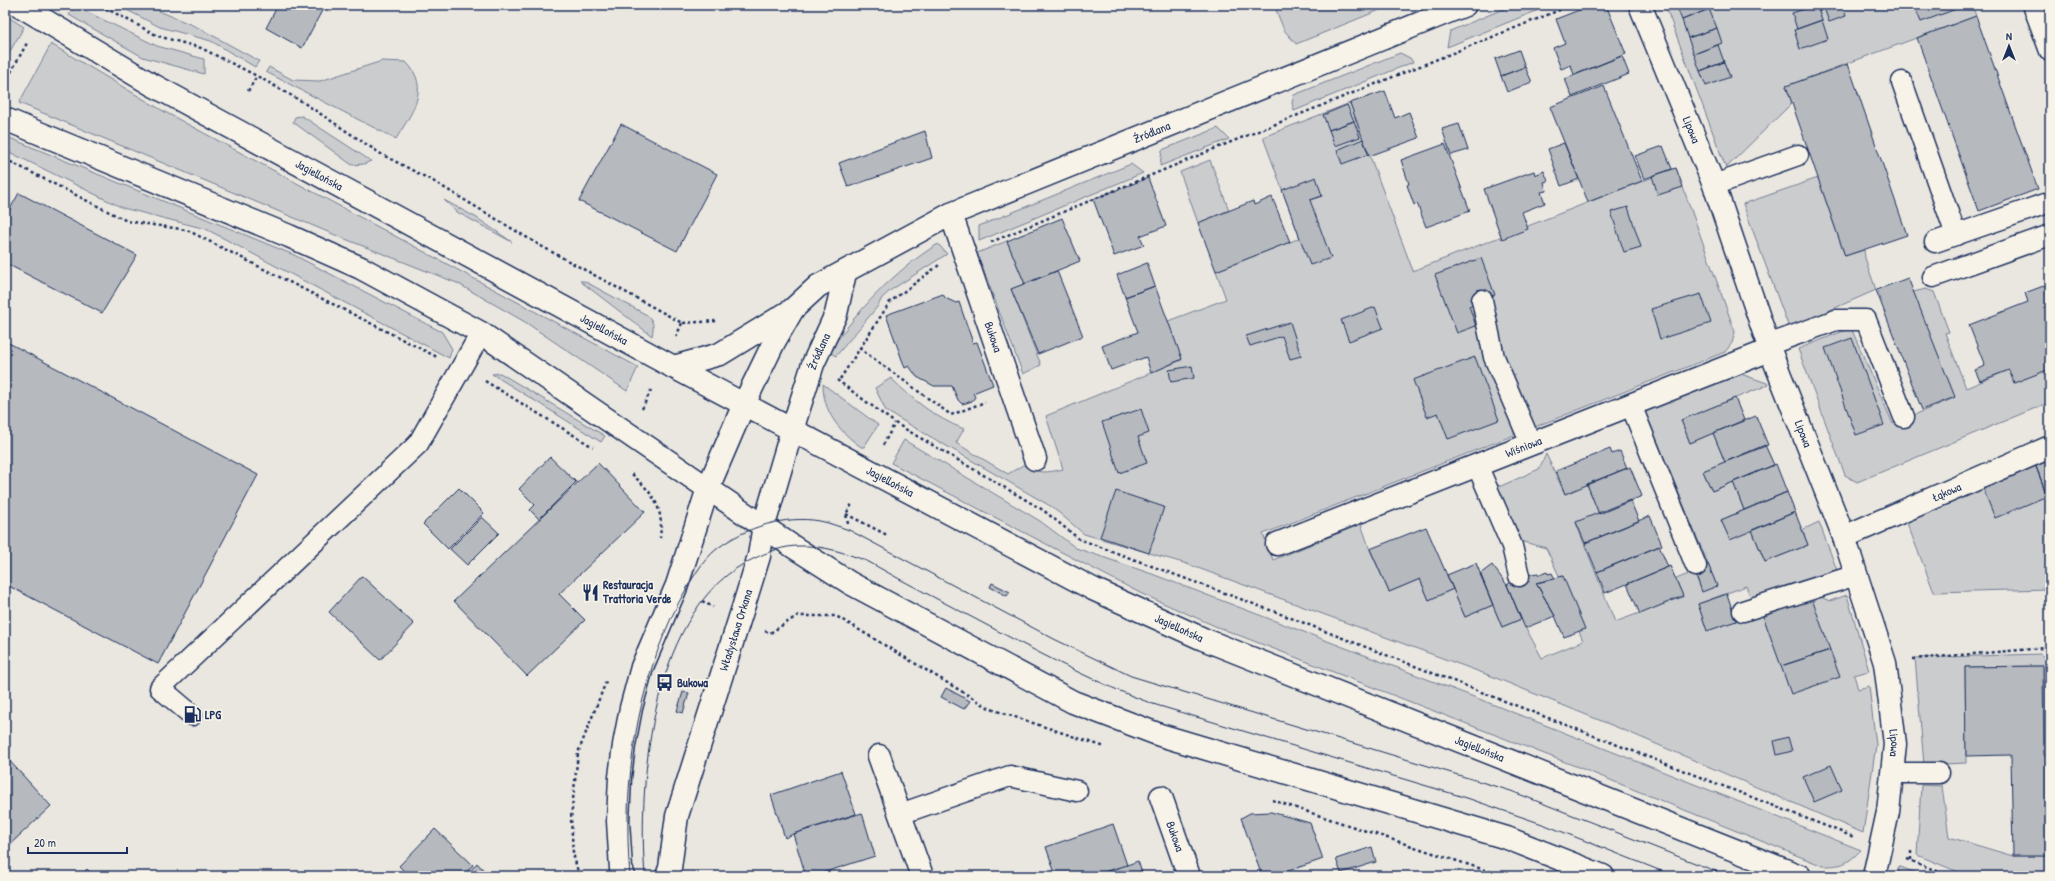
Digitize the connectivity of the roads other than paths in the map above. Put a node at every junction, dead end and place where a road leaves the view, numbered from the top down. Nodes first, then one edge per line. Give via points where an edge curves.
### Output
1 (19, 5) edge
2 (1465, 5) edge
3 (1640, 5) edge
4 (2033, 5) edge
5 (2050, 51) edge
6 (1902, 82) dead end
7 (5, 119) edge
8 (1798, 155) dead end
9 (1714, 185) junction
10 (2050, 202) edge
11 (951, 214) junction
12 (1956, 235) junction
13 (2050, 235) edge
14 (1935, 242) dead end
15 (845, 273) junction
16 (1933, 277) dead end
17 (1482, 300) dead end
18 (793, 309) junction
19 (481, 333) junction
20 (1769, 348) junction
21 (674, 366) junction
22 (744, 404) junction
23 (1631, 405) junction
24 (1904, 417) dead end
25 (792, 430) junction
26 (1531, 444) junction
27 (2050, 447) edge
28 (1036, 459) dead end
29 (1477, 466) junction
30 (708, 488) junction
31 (764, 525) junction
32 (1844, 537) junction
33 (1277, 544) dead end
34 (1696, 566) dead end
35 (1856, 575) junction
36 (1519, 576) dead end
37 (1743, 611) dead end
38 (192, 715) dead end
39 (879, 756) dead end
40 (1892, 773) junction
41 (1939, 773) dead end
42 (1077, 791) dead end
43 (1161, 797) dead end
44 (900, 814) junction
45 (624, 876) edge
46 (667, 876) edge
47 (922, 876) edge
48 (1189, 876) edge
49 (1603, 876) edge
50 (1800, 876) edge
51 (1874, 876) edge

1 - 21 street, Jagiellońska via 151,84
2 - 11 street, Źródlana
3 - 9 street, Lipowa
4 - 5 lane
6 - 12 lane
7 - 19 street via 340,258
8 - 9 lane
9 - 20 street, Lipowa
10 - 12 lane
11 - 15 street, Źródlana
11 - 28 street, Bukowa
12 - 14 lane
13 - 16 lane
15 - 18 street, Źródlana via 818,286
15 - 25 street, Źródlana via 836,314 813,364
17 - 26 lane via 1494,357
18 - 21 street, Źródlana via 720,354
18 - 22 street, Źródlana
19 - 30 street
19 - 38 lane via 418,444 160,688
20 - 23 street, Wiśniowa
20 - 24 lane via 1836,320 1866,320
20 - 32 street, Lipowa
21 - 22 street, Jagiellońska
22 - 25 street, Jagiellońska
22 - 30 street, Źródlana
23 - 26 street, Wiśniowa
23 - 34 lane
25 - 31 street, Władysława Orkana
25 - 50 street, Jagiellońska via 1093,589 1203,639
26 - 29 street, Wiśniowa
27 - 32 street, Łąkowa
29 - 33 street, Wiśniowa
29 - 36 lane via 1512,546
30 - 31 street
30 - 45 street via 677,585 642,667 631,708 624,745 618,821 621,869
31 - 46 street, Władysława Orkana via 759,556 742,614 677,816
31 - 49 street via 850,583 1073,702 1160,735 1506,838
32 - 35 street, Lipowa
35 - 37 lane
35 - 40 street, Lipowa via 1885,663 1895,744
39 - 44 street
40 - 41 lane
40 - 51 street, Lipowa via 1888,812
42 - 44 lane via 1010,776
43 - 48 street, Bukowa
44 - 47 street

